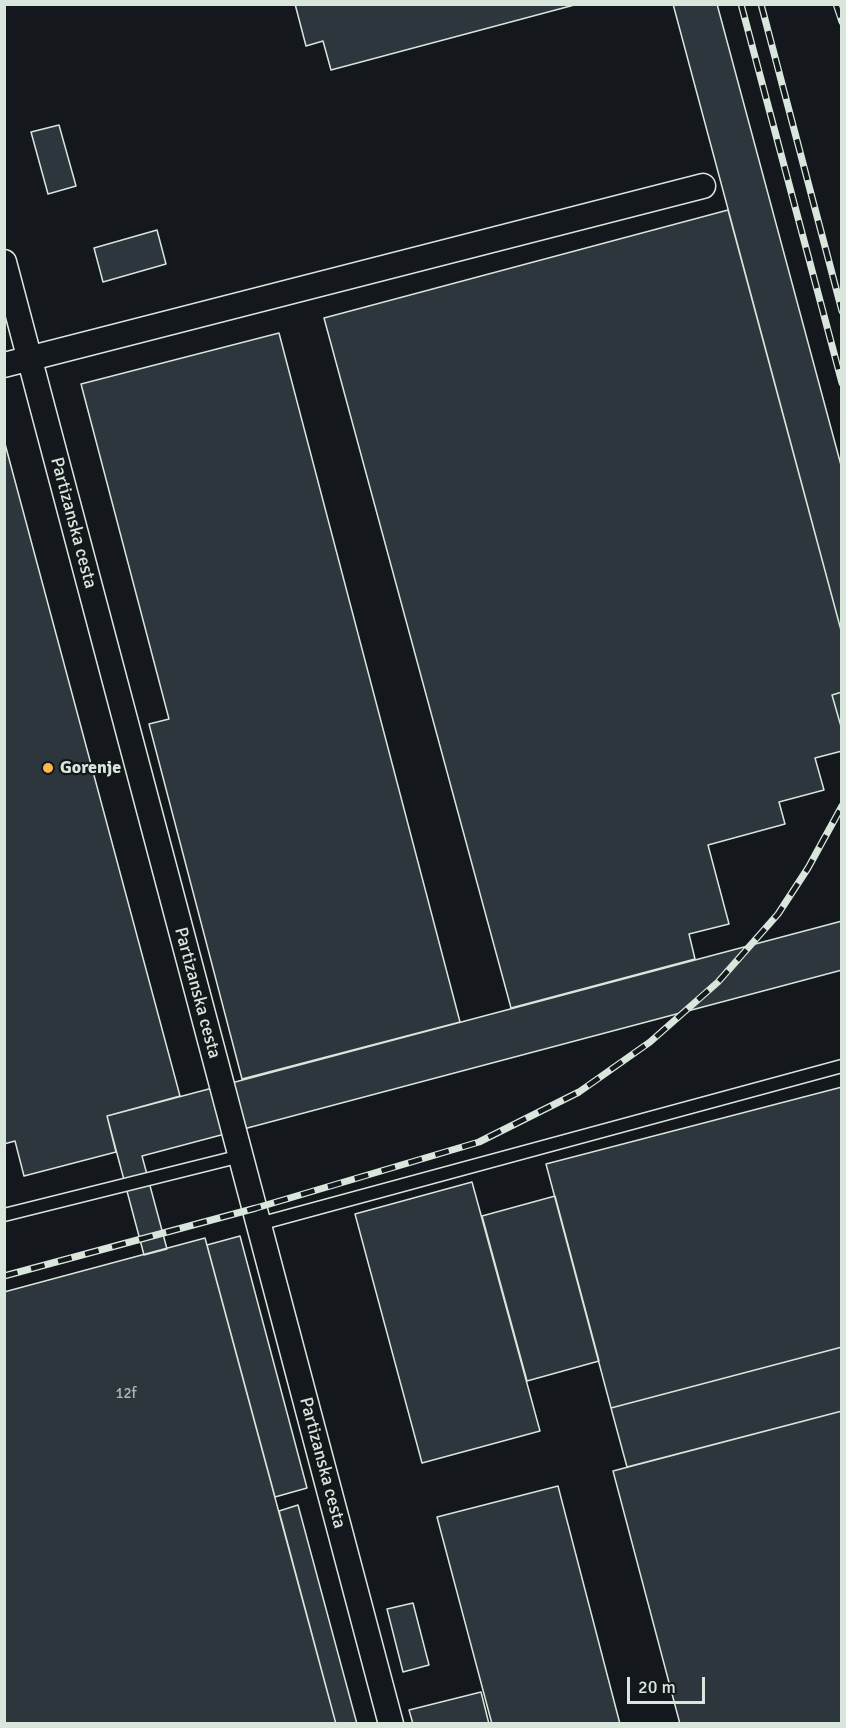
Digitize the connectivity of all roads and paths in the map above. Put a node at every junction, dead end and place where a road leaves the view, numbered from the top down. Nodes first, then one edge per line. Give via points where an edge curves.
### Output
1 (703, 186) dead end
2 (4, 262) edge
3 (29, 359) junction
4 (4, 365) edge
5 (842, 1066) edge
6 (241, 1156) junction
7 (4, 1215) edge
8 (259, 1224) junction
9 (391, 1724) edge

1 - 3 street
2 - 3 street, Partizanska cesta
3 - 4 street
3 - 6 street, Partizanska cesta
5 - 8 lane
6 - 7 lane
6 - 8 street, Partizanska cesta
8 - 9 street, Partizanska cesta

